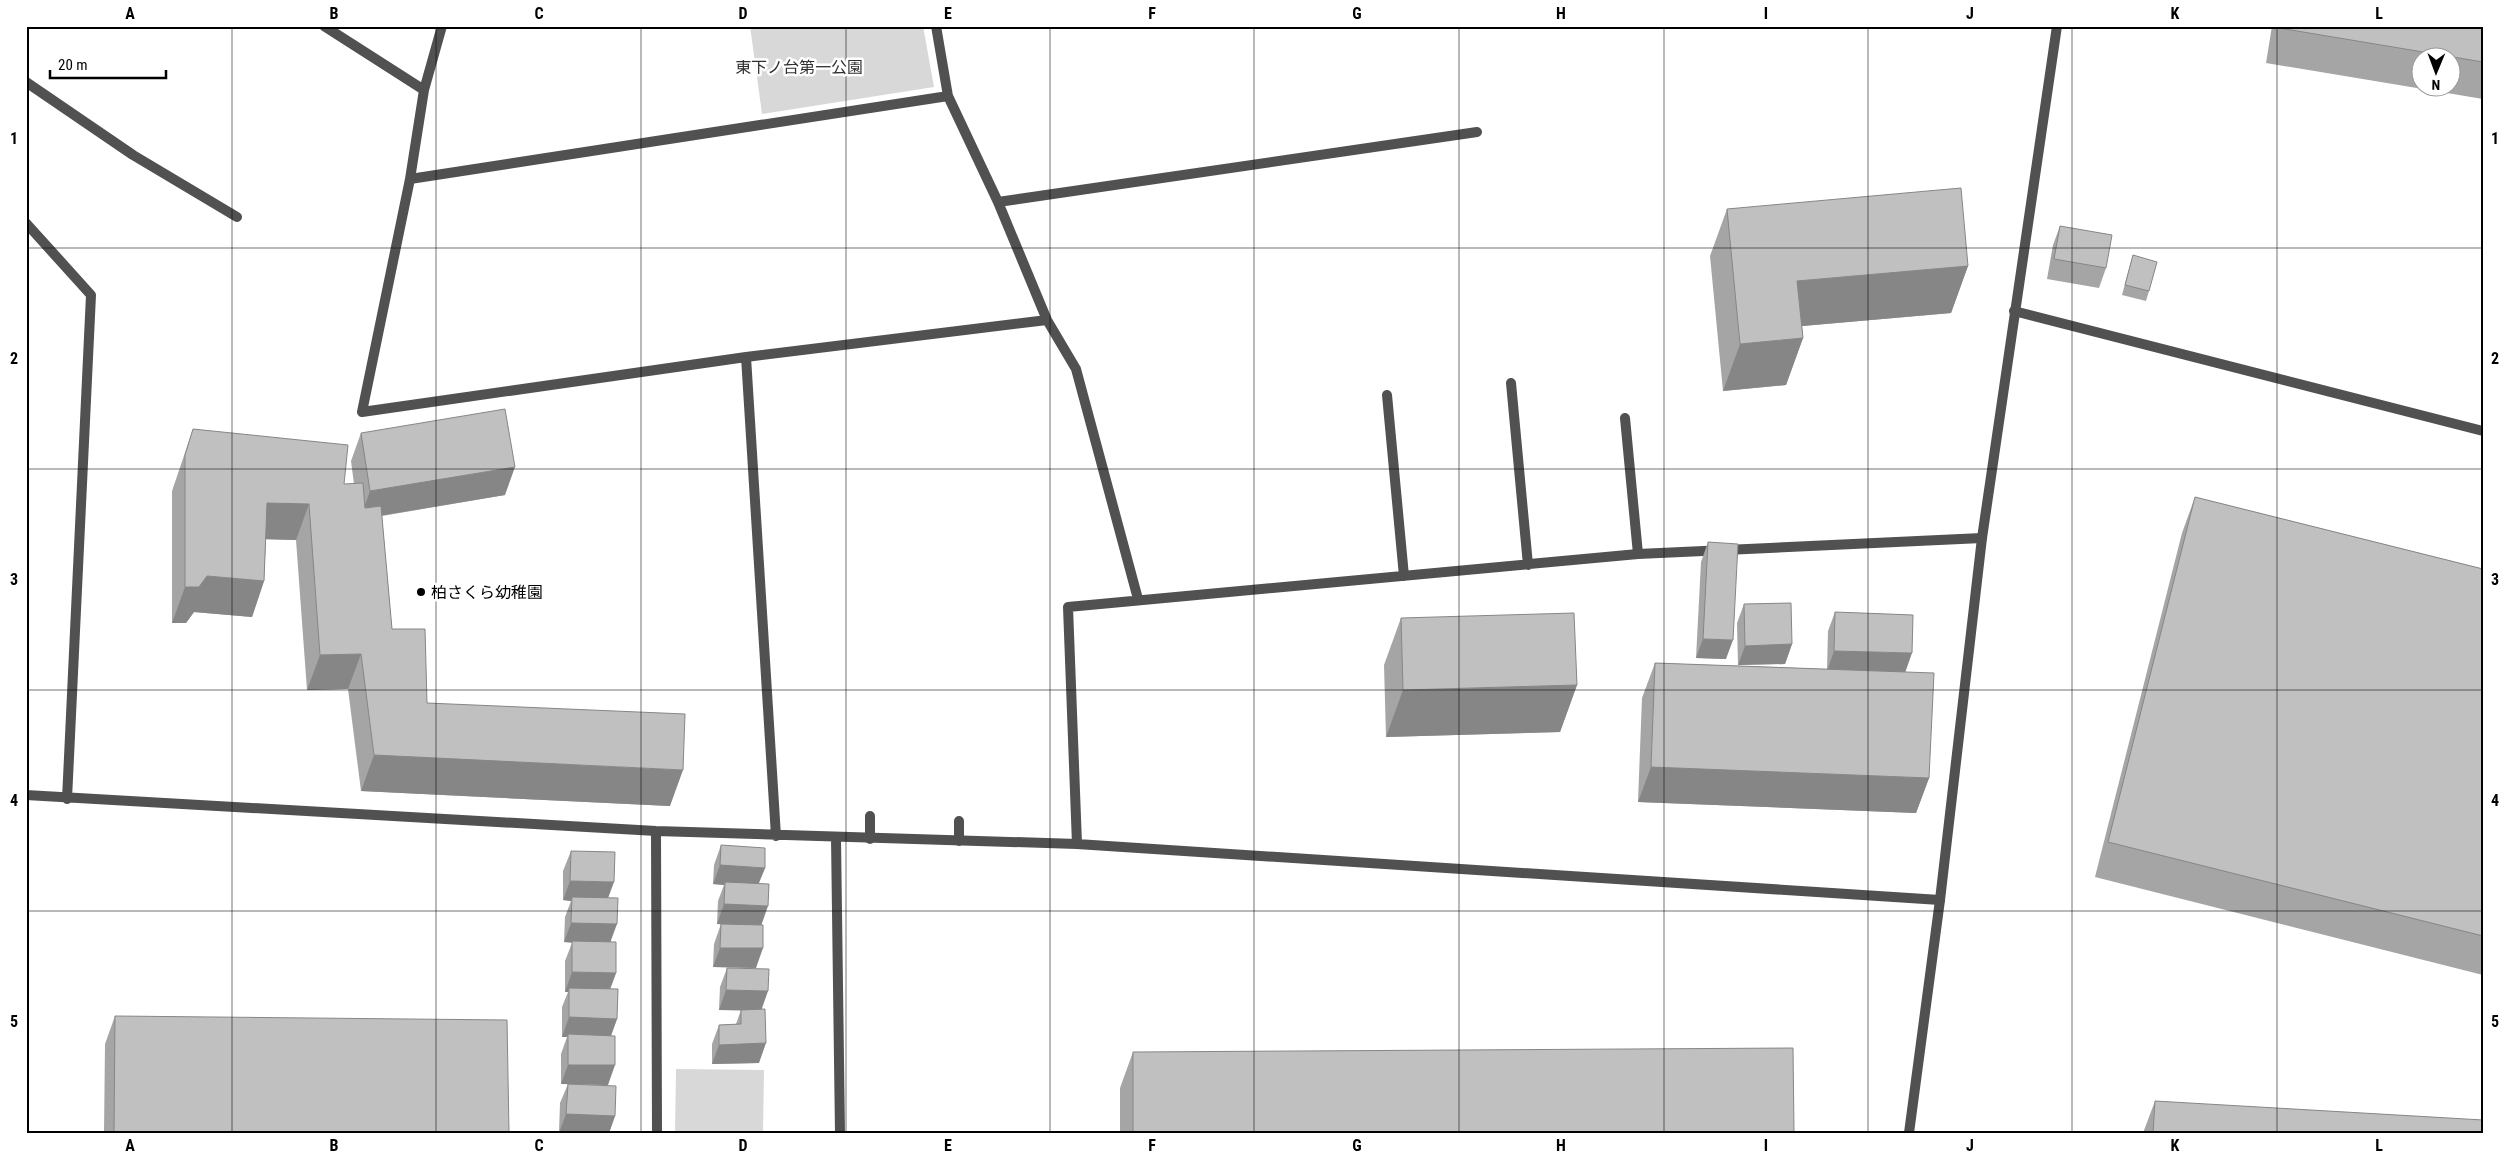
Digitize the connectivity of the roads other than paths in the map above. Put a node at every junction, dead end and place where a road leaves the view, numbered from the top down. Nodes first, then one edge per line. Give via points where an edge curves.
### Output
1 (324, 26) edge
2 (442, 26) edge
3 (936, 26) edge
4 (2057, 26) edge
5 (26, 82) edge
6 (424, 90) junction
7 (948, 96) junction
8 (1477, 132) dead end
9 (410, 178) junction
10 (998, 202) junction
11 (238, 217) dead end
12 (26, 223) edge
13 (2014, 311) junction
14 (1047, 320) junction
15 (746, 357) junction
16 (1511, 383) dead end
17 (1387, 395) dead end
18 (1625, 418) dead end
19 (2483, 431) edge
20 (1982, 538) junction
21 (1638, 554) junction
22 (1528, 565) junction
23 (1404, 576) junction
24 (1138, 599) junction
25 (26, 795) edge
26 (67, 799) junction
27 (870, 816) dead end
28 (959, 821) dead end
29 (656, 831) junction
30 (776, 836) junction
31 (836, 838) junction
32 (870, 839) junction
33 (959, 841) junction
34 (1077, 844) junction
35 (1940, 900) junction
36 (657, 1133) edge
37 (840, 1133) edge
38 (1909, 1133) edge

1 - 6 street
2 - 6 street
3 - 7 street
4 - 13 street
5 - 11 street via 133,155
6 - 9 street
7 - 9 street
7 - 10 street
8 - 10 street
9 - 15 street via 362,412
10 - 14 street
12 - 26 street via 91,294
13 - 19 street
13 - 20 street
14 - 15 street
14 - 24 street via 1076,369
15 - 30 street
16 - 22 street
17 - 23 street
18 - 21 street
20 - 21 street
20 - 35 street
21 - 22 street
22 - 23 street
23 - 24 street
24 - 34 street via 1068,606
25 - 26 street
26 - 29 street
27 - 32 street
28 - 33 street
29 - 30 street
29 - 36 street
30 - 31 street
31 - 32 street
31 - 37 street
32 - 33 street
33 - 34 street
34 - 35 street
35 - 38 street

